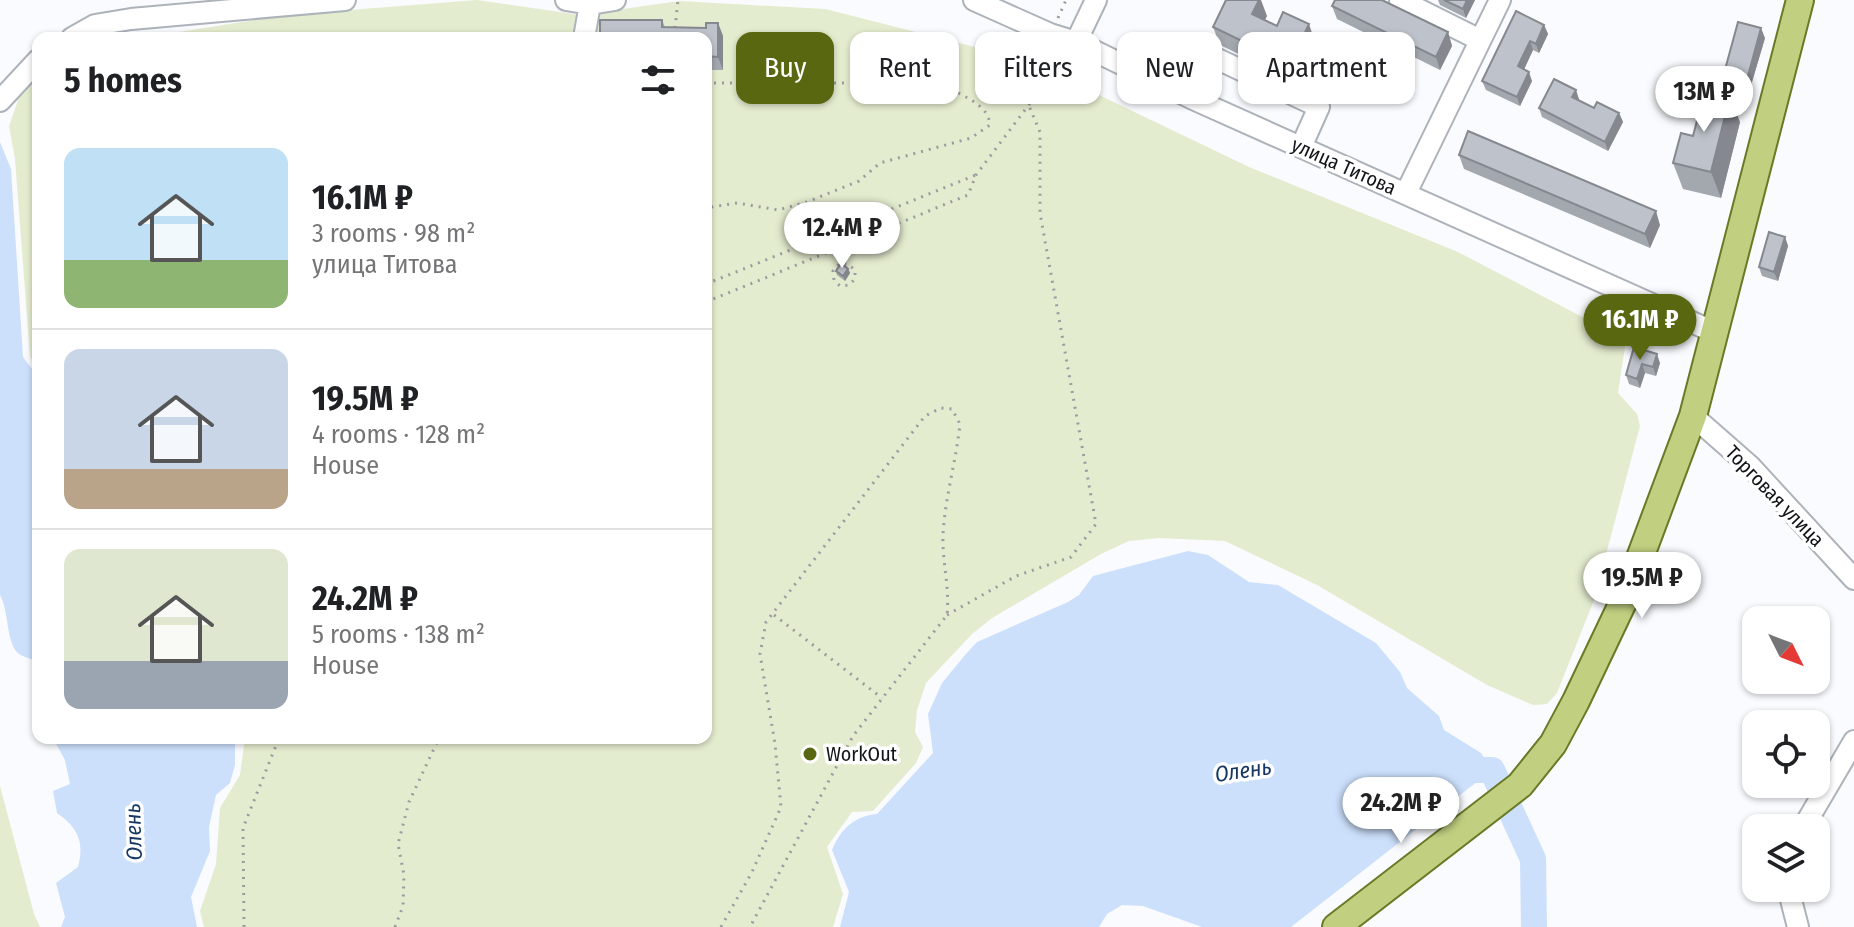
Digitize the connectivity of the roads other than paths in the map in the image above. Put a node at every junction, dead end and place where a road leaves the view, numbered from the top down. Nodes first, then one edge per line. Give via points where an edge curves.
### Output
1 (345, 0) edge
2 (566, 0) edge
3 (615, 0) edge
4 (974, 0) edge
5 (1096, 0) edge
6 (1400, 0) edge
7 (1500, 0) edge
8 (1800, 0) edge
9 (590, 4) junction
10 (83, 32) edge
11 (585, 32) edge
12 (1046, 32) edge
13 (1081, 32) edge
14 (1480, 40) junction
15 (1222, 61) edge
16 (32, 66) edge
17 (0, 101) edge
18 (1204, 104) edge
19 (1301, 147) junction
20 (1406, 193) junction
21 (1714, 332) junction
22 (1693, 416) junction
23 (1854, 579) edge
24 (1854, 741) edge
25 (1811, 814) edge
26 (1792, 902) edge
27 (1336, 927) edge
28 (1798, 927) edge

1 - 10 street via 131,19
2 - 9 street
3 - 9 street
4 - 12 street, улица Титова
5 - 13 street
6 - 14 street
7 - 14 street
8 - 21 main road
9 - 11 street
14 - 20 street
15 - 19 street via 1319,107
16 - 17 street
18 - 19 street, улица Титова
19 - 20 street, улица Титова
20 - 21 street, улица Титова
21 - 22 main road
22 - 23 street, Торговая улица via 1750,466
22 - 27 main road via 1625,598 1553,744 1520,785
24 - 25 street
26 - 28 street

